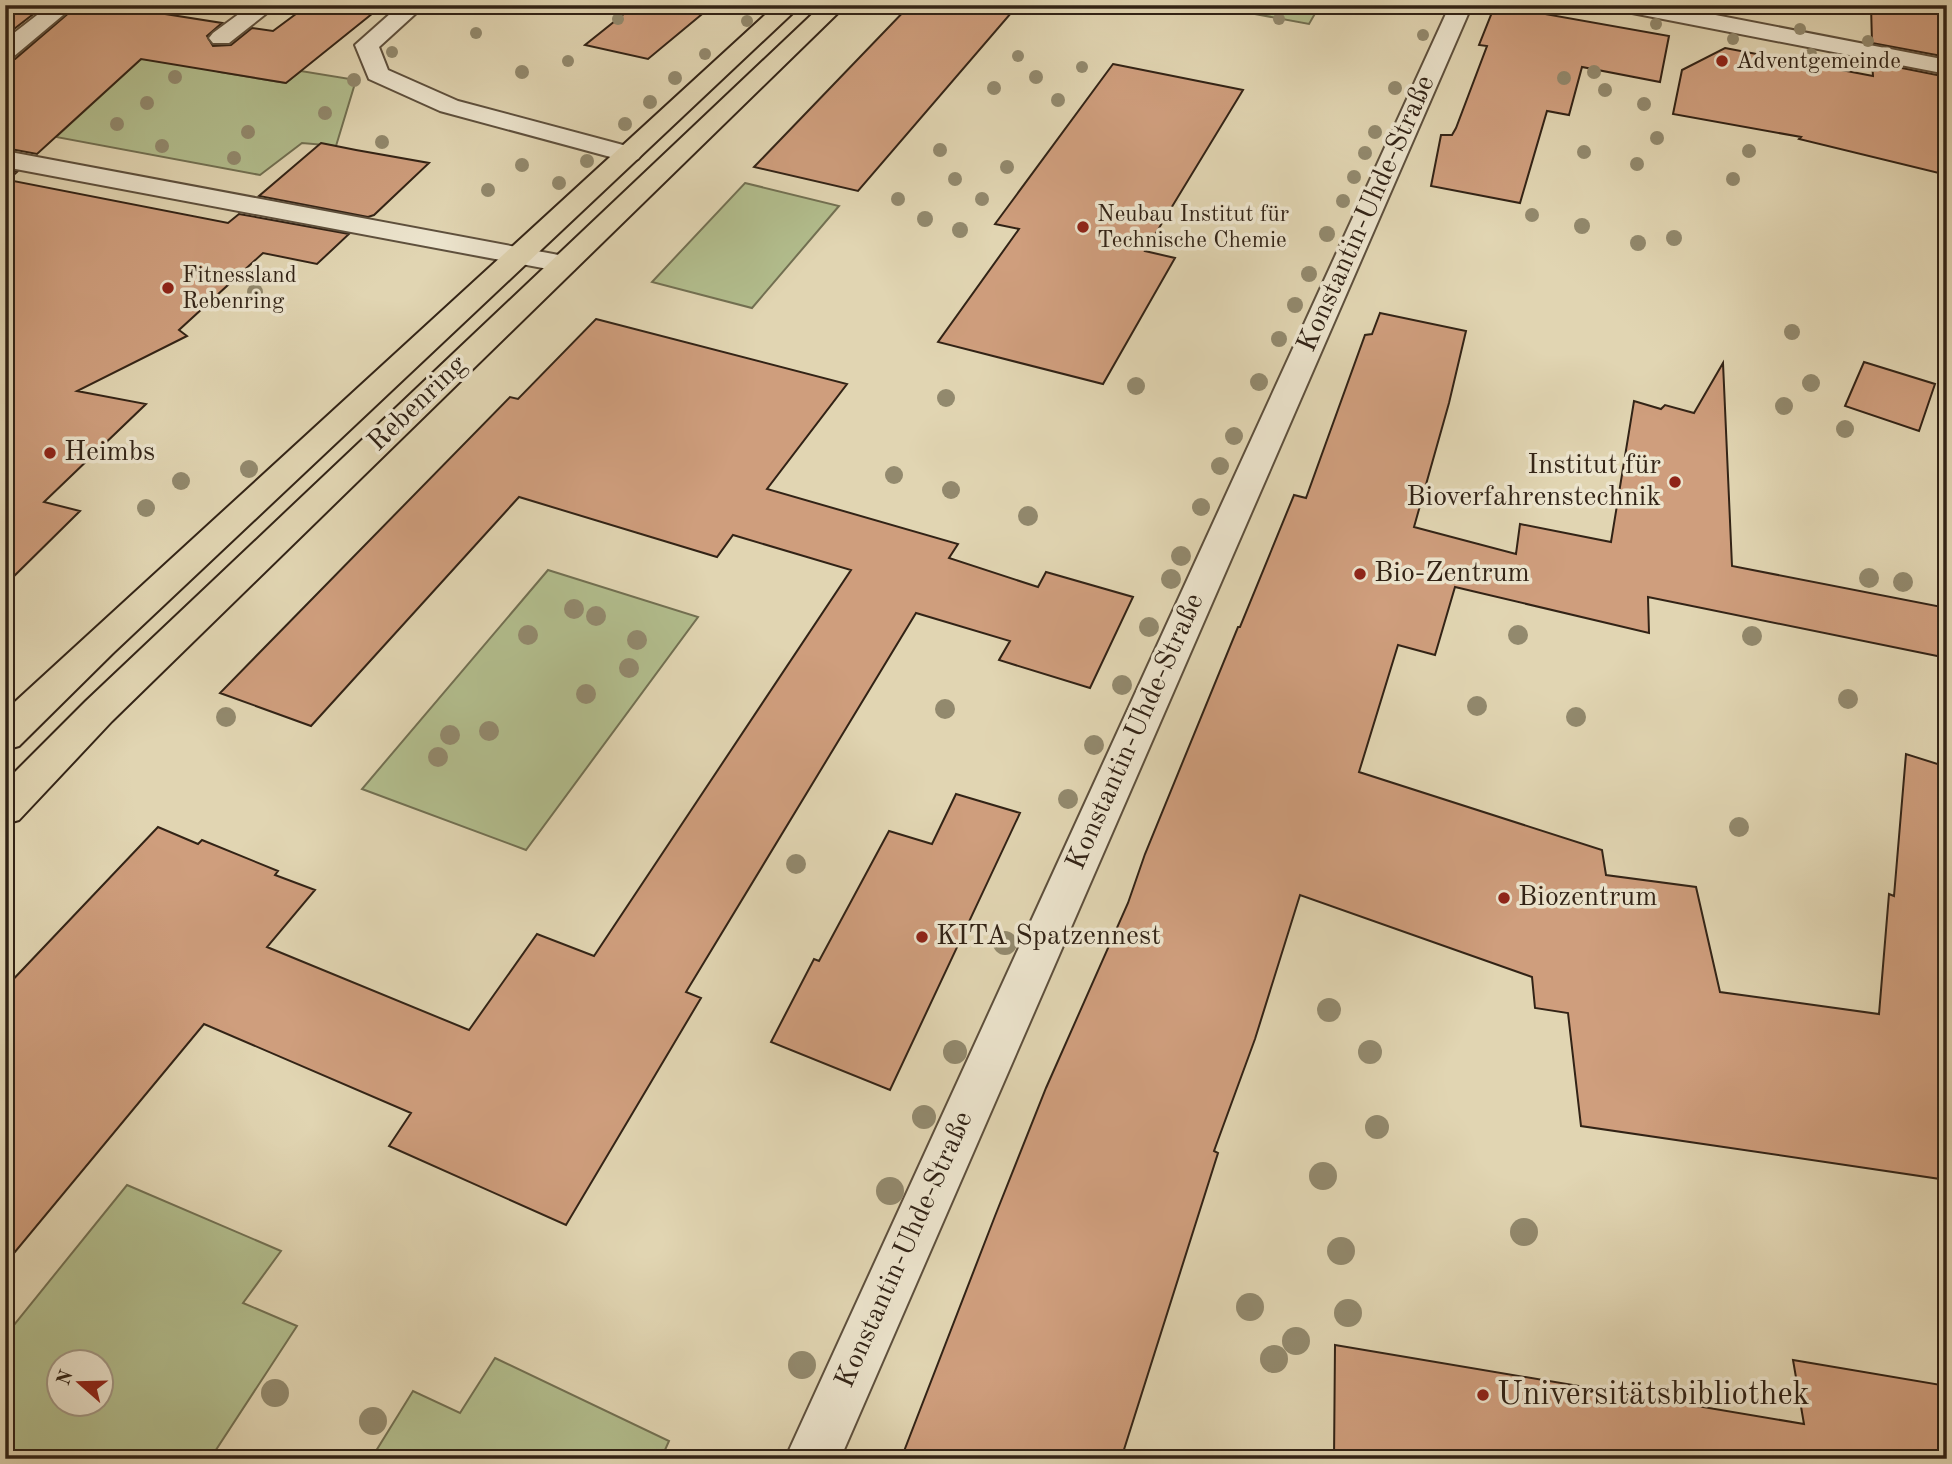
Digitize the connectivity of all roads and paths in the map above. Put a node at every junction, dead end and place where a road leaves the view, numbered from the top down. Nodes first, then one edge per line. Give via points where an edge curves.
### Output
1 (64, 5) edge
2 (266, 5) edge
3 (414, 5) edge
4 (790, 5) edge
5 (835, 5) edge
6 (1461, 5) edge
7 (1627, 5) edge
8 (221, 38) dead end
9 (5, 52) edge
10 (1947, 67) edge
11 (629, 154) junction
12 (5, 159) edge
13 (519, 255) junction
14 (564, 264) junction
15 (5, 735) edge
16 (5, 808) edge
17 (812, 1459) edge

1 - 9 street
2 - 8 street
3 - 11 street via 367,45 378,74 449,106
4 - 11 main road, Rebenring
5 - 14 main road, Rebenring
6 - 17 street, Konstantin-Uhde-Straße
7 - 10 street
11 - 13 main road, Rebenring
12 - 13 street
13 - 14 street
13 - 15 main road, Rebenring
14 - 16 main road, Rebenring via 99,711

